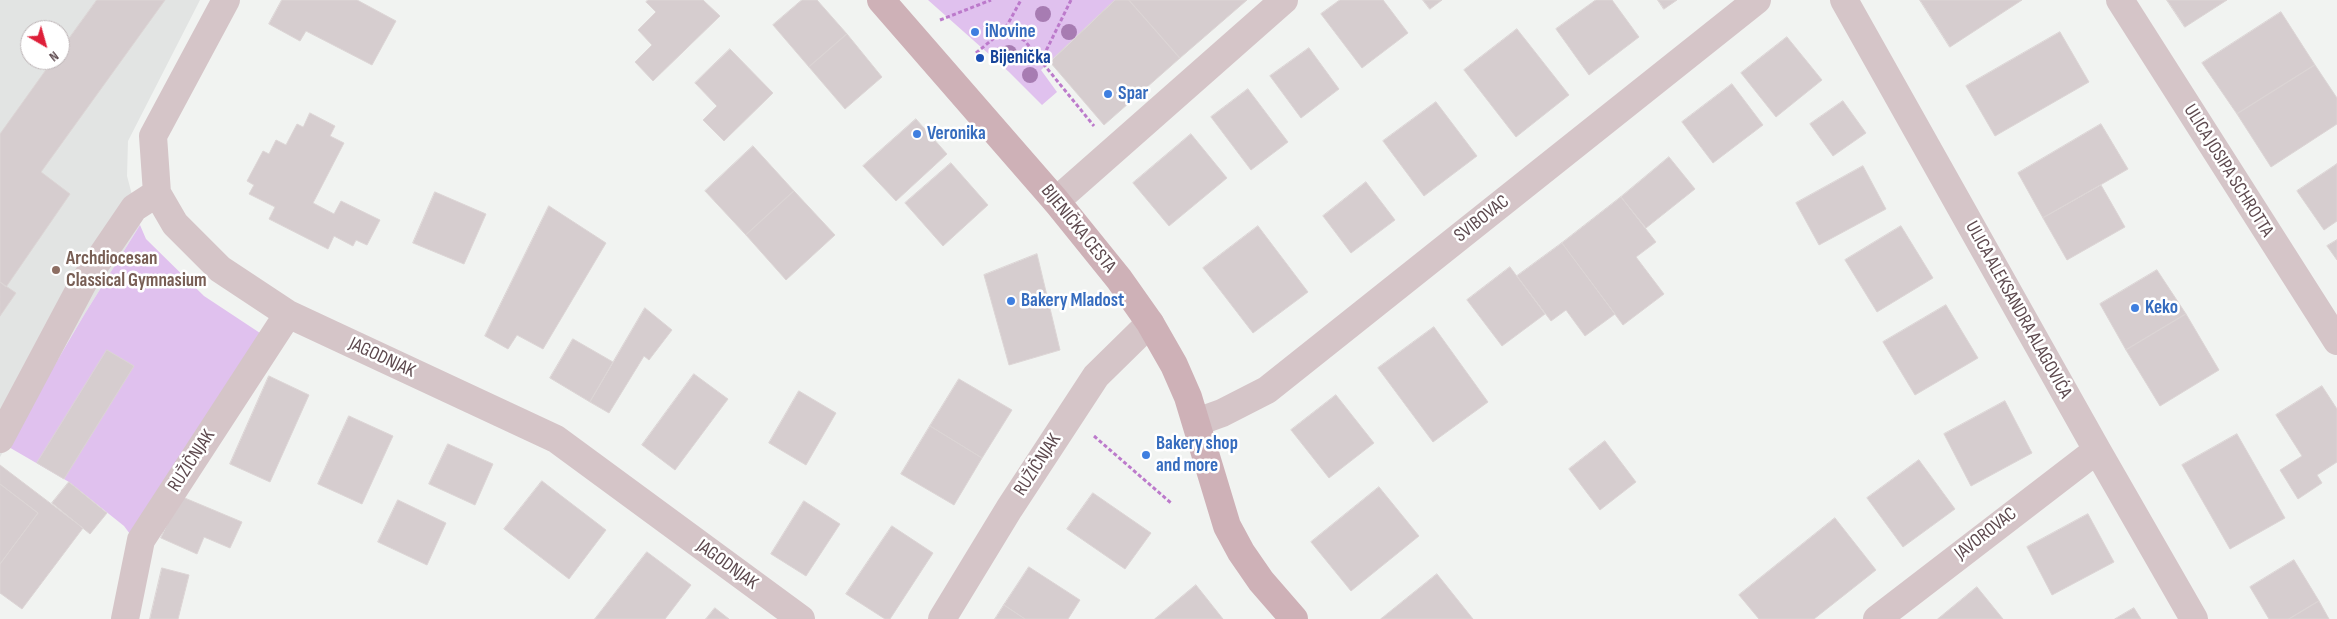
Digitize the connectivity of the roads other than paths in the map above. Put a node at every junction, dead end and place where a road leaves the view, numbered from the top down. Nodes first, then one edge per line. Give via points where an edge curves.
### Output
1 (226, 0) edge
2 (881, 0) edge
3 (1284, 0) edge
4 (1757, 0) edge
5 (1844, 0) edge
6 (2120, 0) edge
7 (157, 193) junction
8 (1056, 201) junction
9 (288, 314) junction
10 (1150, 323) junction
11 (2337, 341) edge
12 (1197, 422) junction
13 (0, 439) edge
14 (2097, 450) junction
15 (125, 619) edge
16 (801, 619) edge
17 (942, 619) edge
18 (1294, 619) edge
19 (1877, 619) edge
20 (2194, 619) edge

1 - 7 street, JAGODNJAK via 153,136
2 - 8 main road, BIJENIČKA CESTA
3 - 8 street
4 - 12 street, SVIBOVAC via 1267,390
5 - 14 street, ULICA ALEKSANDRA ALAGOVIĆA
6 - 11 street, ULICA JOSIPA SCHROTTA
7 - 9 street, JAGODNJAK via 175,224 220,269
7 - 13 street via 134,208 83,283
8 - 10 main road, BIJENIČKA CESTA
9 - 15 street, RUŽIČNJAK via 141,540
9 - 16 street, JAGODNJAK via 556,439
10 - 12 main road, BIJENIČKA CESTA via 1174,365
10 - 17 street, RUŽIČNJAK via 1114,356 1085,392
12 - 18 main road, BIJENIČKA CESTA via 1227,526 1261,581
14 - 19 street, JAVOROVAC
14 - 20 street, ULICA ALEKSANDRA ALAGOVIĆA

